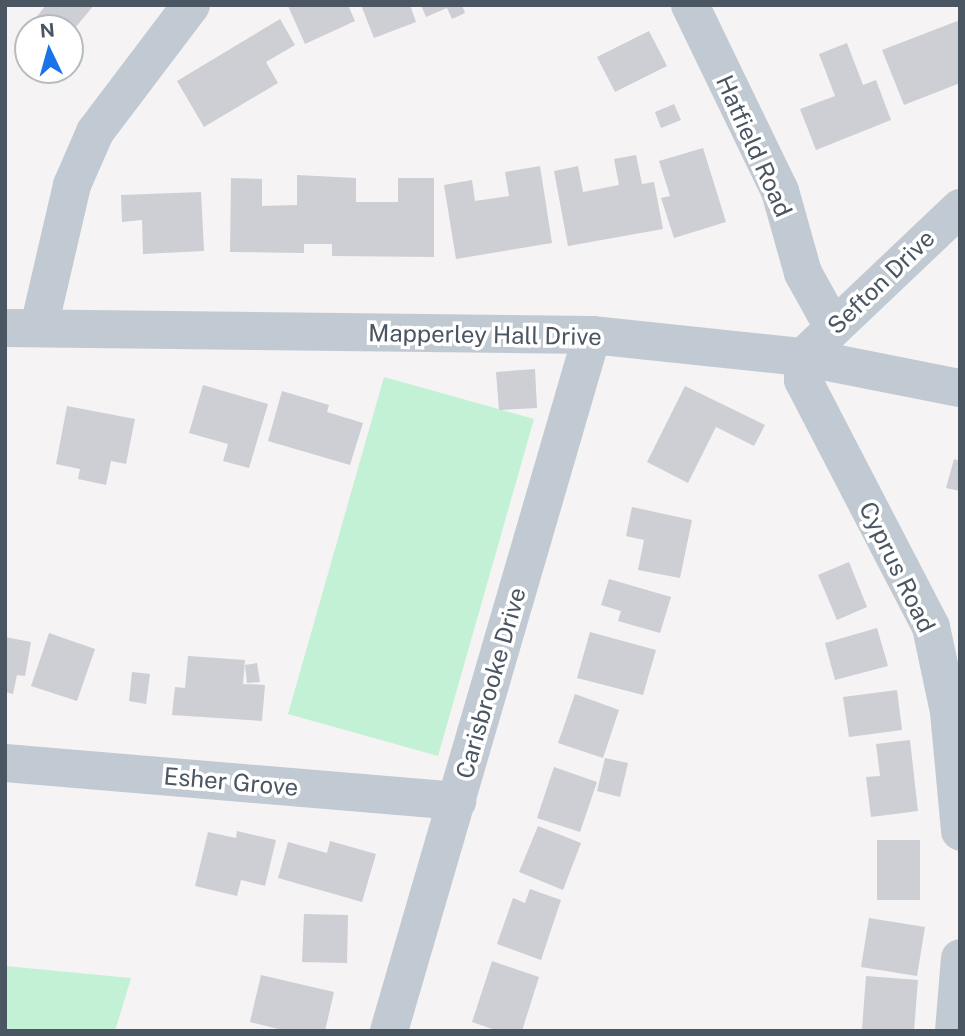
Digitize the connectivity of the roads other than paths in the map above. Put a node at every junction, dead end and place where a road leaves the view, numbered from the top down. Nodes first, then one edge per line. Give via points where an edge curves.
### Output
1 (191, 5) edge
2 (690, 5) edge
3 (960, 208) edge
4 (832, 325) junction
5 (22, 328) edge
6 (592, 335) junction
7 (803, 357) junction
8 (960, 388) edge
9 (5, 763) edge
10 (457, 802) junction
11 (960, 831) edge
12 (960, 958) edge
13 (389, 1031) edge
14 (954, 1031) edge

1 - 5 street via 95,132
2 - 4 street, Hatfield Road via 780,191 803,273
3 - 4 street, Sefton Drive
4 - 7 street, Sefton Drive
5 - 6 street, Mapperley Hall Drive
6 - 7 street, Mapperley Hall Drive
6 - 10 street, Carisbrooke Drive
7 - 8 street, Mapperley Hall Drive
7 - 11 street, Cyprus Road via 803,380 931,627 949,712
9 - 10 street, Esher Grove
10 - 13 street, Carisbrooke Drive
12 - 14 street

